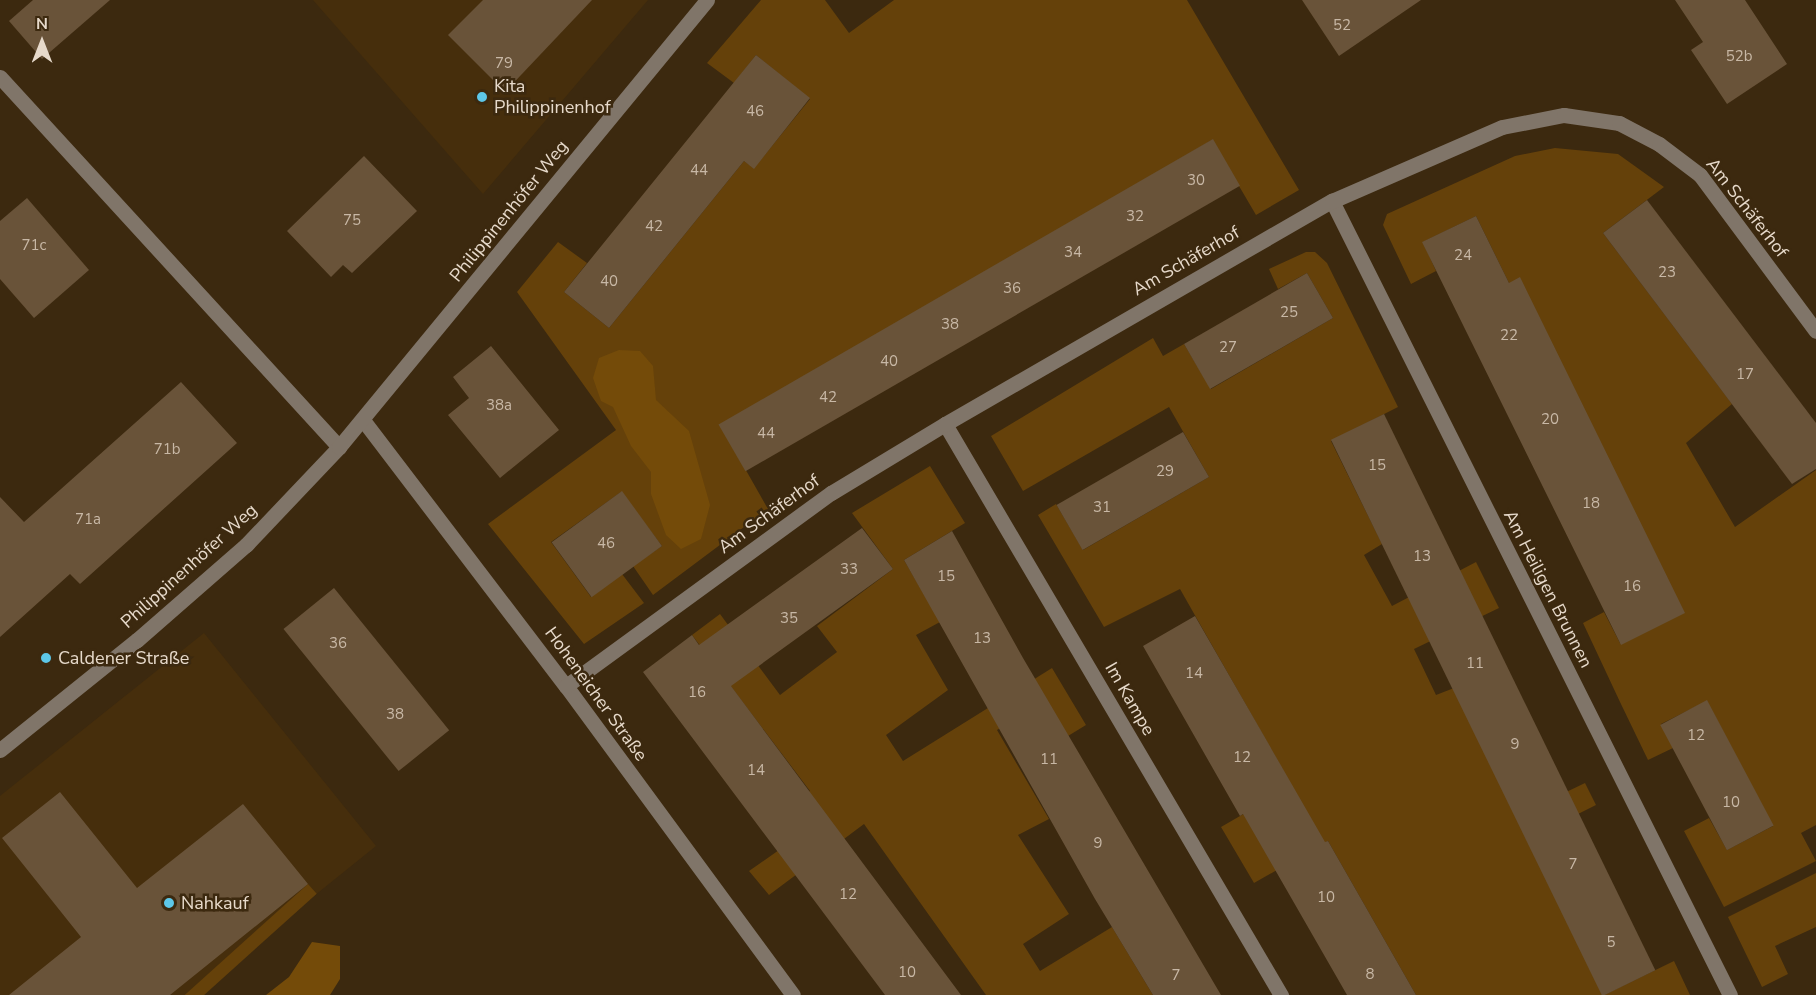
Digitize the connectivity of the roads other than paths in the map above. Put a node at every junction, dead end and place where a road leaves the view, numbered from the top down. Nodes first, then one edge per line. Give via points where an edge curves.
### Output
1 (707, 0) edge
2 (0, 77) edge
3 (1332, 201) junction
4 (1816, 331) edge
5 (363, 420) junction
6 (945, 424) junction
7 (339, 447) junction
8 (566, 686) junction
9 (0, 750) edge
10 (793, 995) edge
11 (1281, 995) edge
12 (1730, 995) edge

1 - 5 street, Philippinenhöfer Weg
2 - 7 street
3 - 4 street, Am Schäferhof via 1502,127 1564,115 1618,123 1659,144 1700,175
3 - 6 street, Am Schäferhof
3 - 12 street, Am Heiligen Brunnen
5 - 7 street, Philippinenhöfer Weg
5 - 8 street, Hoheneicher Straße
6 - 8 street, Am Schäferhof via 831,493
6 - 11 street, Im Kampe
7 - 9 street, Philippinenhöfer Weg via 246,545 137,640
8 - 10 street, Hoheneicher Straße

